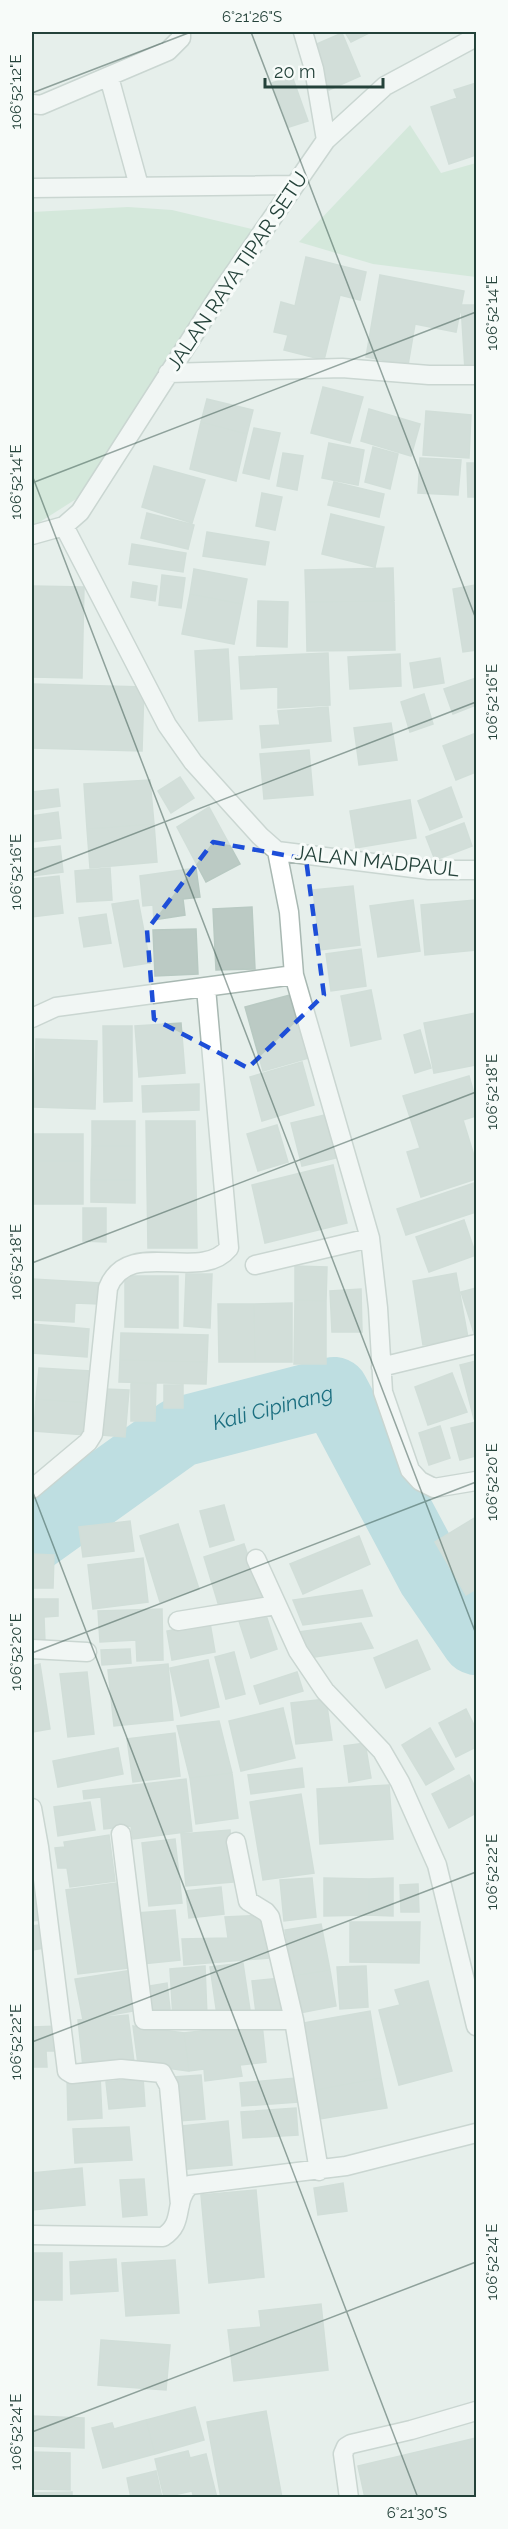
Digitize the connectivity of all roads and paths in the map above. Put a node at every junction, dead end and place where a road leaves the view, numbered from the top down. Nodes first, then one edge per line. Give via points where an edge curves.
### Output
1 (181, 32) edge
2 (303, 32) edge
3 (477, 37) edge
4 (109, 77) junction
5 (32, 104) edge
6 (326, 140) junction
7 (293, 185) junction
8 (139, 186) junction
9 (32, 188) edge
10 (168, 373) junction
11 (477, 375) edge
12 (64, 526) junction
13 (32, 535) edge
14 (277, 851) junction
15 (477, 870) edge
16 (294, 975) junction
17 (206, 988) junction
18 (32, 1018) edge
19 (370, 1238) junction
20 (255, 1265) dead end
21 (477, 1344) edge
22 (381, 1367) junction
23 (477, 1481) edge
24 (32, 1489) edge
25 (256, 1559) dead end
26 (276, 1605) junction
27 (178, 1621) dead end
28 (32, 1648) edge
29 (87, 1652) dead end
30 (32, 1808) edge
31 (121, 1834) dead end
32 (236, 1842) dead end
33 (294, 2020) junction
34 (477, 2026) edge
35 (477, 2133) edge
36 (319, 2171) junction
37 (180, 2205) junction
38 (32, 2235) edge
39 (477, 2411) edge
40 (349, 2498) edge

1 - 4 street via 181,38 168,51
2 - 6 street via 314,69
3 - 6 street, JALAN RAYA TIPAR SETU via 385,86
4 - 5 street via 41,105
4 - 8 street
6 - 7 street, JALAN RAYA TIPAR SETU
7 - 8 street
7 - 10 street, JALAN RAYA TIPAR SETU
8 - 9 street
10 - 11 street via 342,368
10 - 12 street, JALAN RAYA TIPAR SETU via 80,512
12 - 13 street
12 - 14 street via 167,725 193,762
14 - 15 street, JALAN MADPAUL via 429,870
14 - 16 street via 289,912
16 - 17 street
16 - 19 street
17 - 18 street via 56,1007
17 - 24 street via 229,1248 210,1262 142,1262 120,1270 111,1279 93,1434
19 - 20 street
19 - 22 street
21 - 22 street
22 - 23 street via 383,1392 410,1470 434,1488
25 - 26 street
26 - 27 street
26 - 34 street via 298,1651 325,1690 381,1751 400,1782 437,1865
28 - 29 street
30 - 37 street via 67,2071 72,2074 132,2069 162,2073 169,2086
31 - 33 street via 144,2020
32 - 33 street via 248,1901 270,1917
33 - 36 street
35 - 36 street
36 - 37 street via 199,2182 185,2191
37 - 38 street via 175,2228 163,2237
39 - 40 street via 346,2447 343,2454

